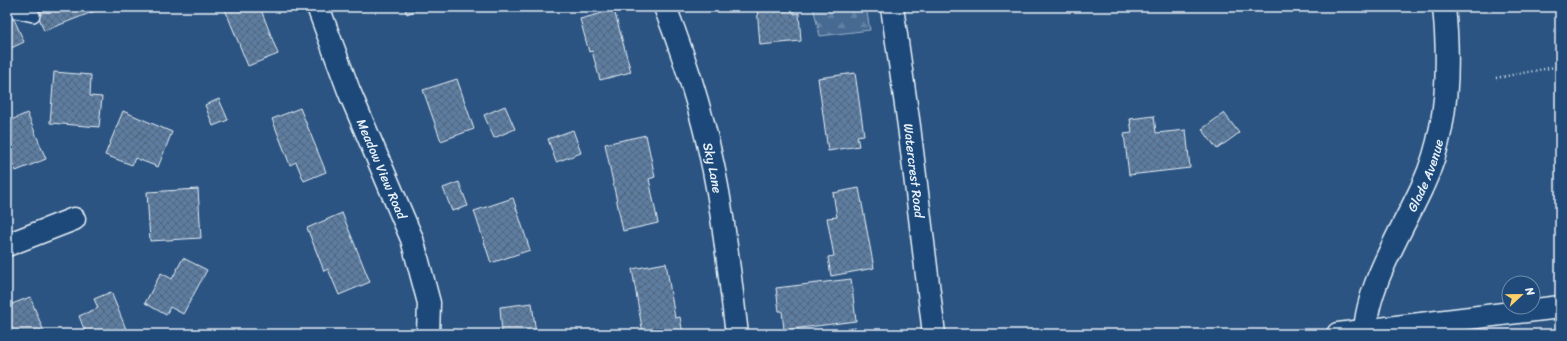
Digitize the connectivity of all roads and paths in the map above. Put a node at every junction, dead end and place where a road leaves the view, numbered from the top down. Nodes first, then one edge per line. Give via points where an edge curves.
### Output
1 (318, 7) edge
2 (665, 7) edge
3 (892, 7) edge
4 (1444, 7) edge
5 (7, 9) edge
6 (32, 15) dead end
7 (1560, 66) edge
8 (1496, 78) dead end
9 (74, 219) dead end
10 (7, 245) edge
11 (1560, 307) edge
12 (1365, 332) edge
13 (428, 334) edge
14 (737, 334) edge
15 (934, 334) edge
16 (1338, 334) edge

1 - 13 street, Meadow View Road via 349,91 412,239 429,303
2 - 14 street, Sky Lane via 678,38 718,190
3 - 15 street, Watercrest Road
4 - 12 street, Glade Avenue via 1447,38 1446,73 1441,126 1435,152 1424,184 1382,270
5 - 6 lane
7 - 8 path
9 - 10 street
11 - 12 street
12 - 16 street

